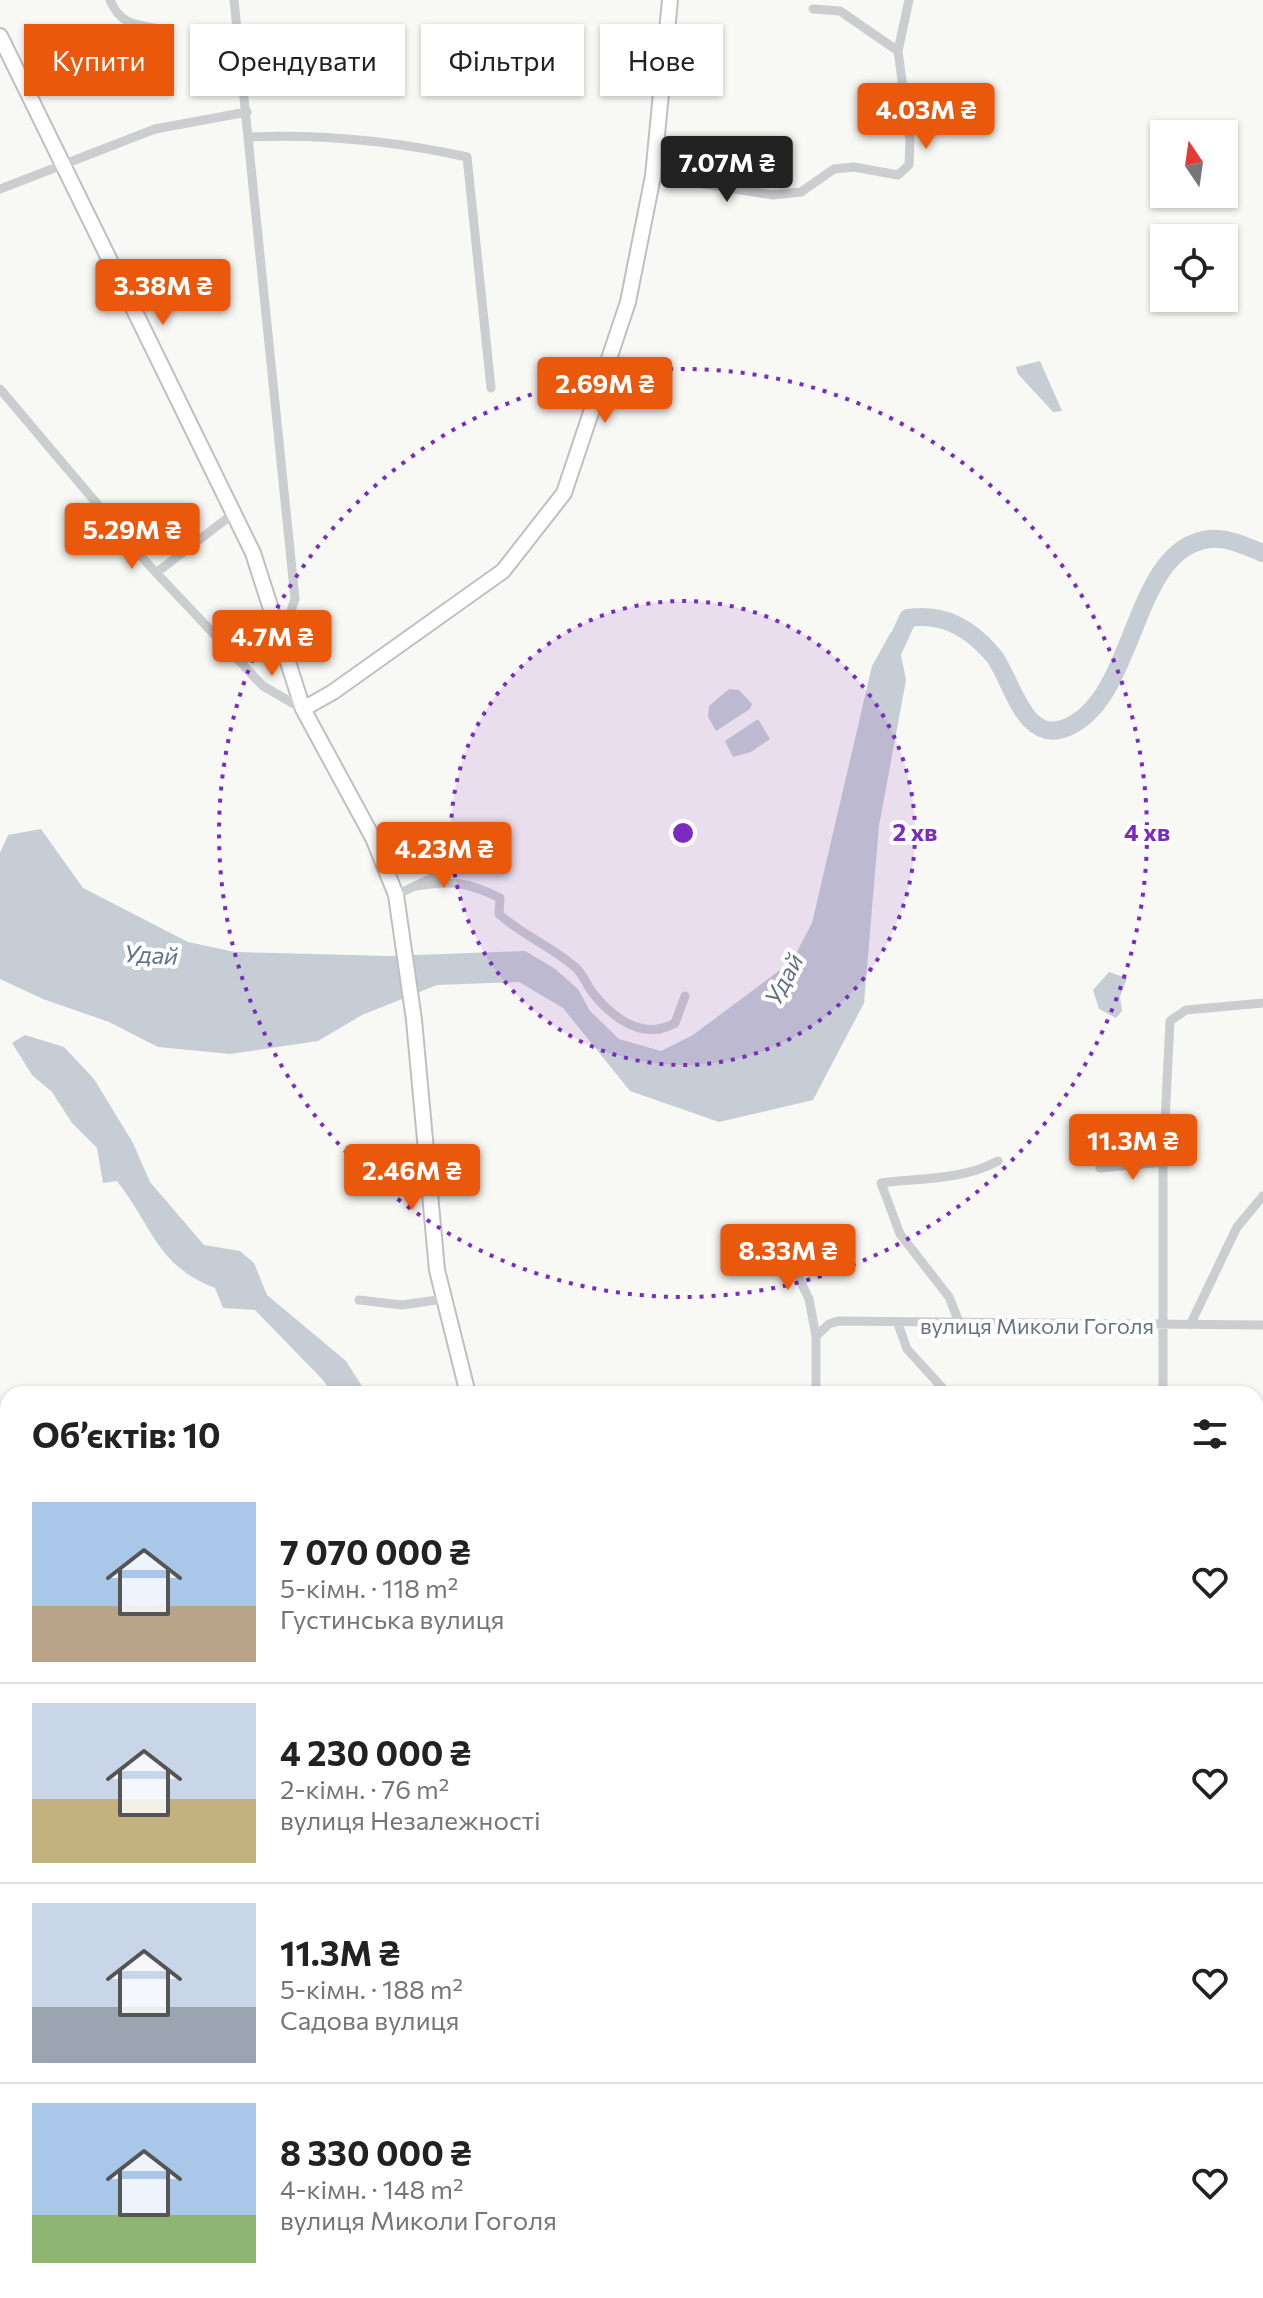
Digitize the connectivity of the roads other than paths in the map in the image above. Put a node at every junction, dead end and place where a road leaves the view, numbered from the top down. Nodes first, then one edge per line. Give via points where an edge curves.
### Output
1 (110, 0) edge
2 (234, 0) edge
3 (670, 0) edge
4 (909, 0) edge
5 (840, 5) edge
6 (813, 9) dead end
7 (127, 24) edge
8 (0, 36) edge
9 (898, 51) junction
10 (247, 112) junction
11 (249, 137) junction
12 (64, 167) junction
13 (653, 176) junction
14 (0, 189) edge
15 (491, 388) dead end
16 (0, 389) edge
17 (234, 513) junction
18 (156, 573) junction
19 (282, 636) junction
20 (303, 709) junction
21 (460, 840) dead end
22 (416, 886) junction
23 (396, 895) junction
24 (685, 996) dead end
25 (1263, 1003) edge
26 (998, 1161) dead end
27 (1163, 1162) junction
28 (1100, 1168) dead end
29 (1263, 1196) edge
30 (781, 1241) dead end
31 (444, 1299) junction
32 (359, 1300) dead end
33 (959, 1322) junction
34 (898, 1324) junction
35 (1190, 1325) junction
36 (1263, 1325) edge
37 (1161, 1326) junction
38 (816, 1336) junction
39 (466, 1386) edge
40 (816, 1386) edge
41 (941, 1386) edge
42 (1163, 1386) edge

1 - 7 street
2 - 10 street
3 - 13 main road
4 - 9 street
5 - 6 street
5 - 9 street
8 - 12 main road
9 - 13 street via 910,140 909,165 898,175 834,169 801,192 773,195
10 - 11 street
10 - 12 street via 155,129
11 - 15 street via 361,138 467,157
11 - 19 street via 295,599
12 - 14 street
12 - 17 main road
13 - 20 main road via 628,302 564,493 503,571
16 - 18 street
17 - 18 street
17 - 19 main road
18 - 20 street via 263,686
19 - 20 main road
20 - 23 main road via 373,838
21 - 22 street via 443,854 434,877
22 - 23 street
22 - 24 street via 449,881 500,898 499,914 579,970 614,1014 642,1031 660,1032 675,1023
23 - 31 main road
25 - 27 street via 1175,1015 1168,1030
26 - 33 street via 954,1175 881,1183 900,1234 949,1297
27 - 28 street
27 - 37 street
29 - 35 street via 1237,1227
30 - 38 street via 809,1299
31 - 32 street via 402,1305
31 - 39 main road
33 - 34 street, вулиця Миколи Гоголя
33 - 37 street, вулиця Миколи Гоголя
34 - 38 street, вулиця Миколи Гоголя via 838,1321
34 - 41 street via 907,1349
35 - 36 street, вулиця Миколи Гоголя
35 - 37 street, вулиця Миколи Гоголя
37 - 42 street
38 - 40 street

